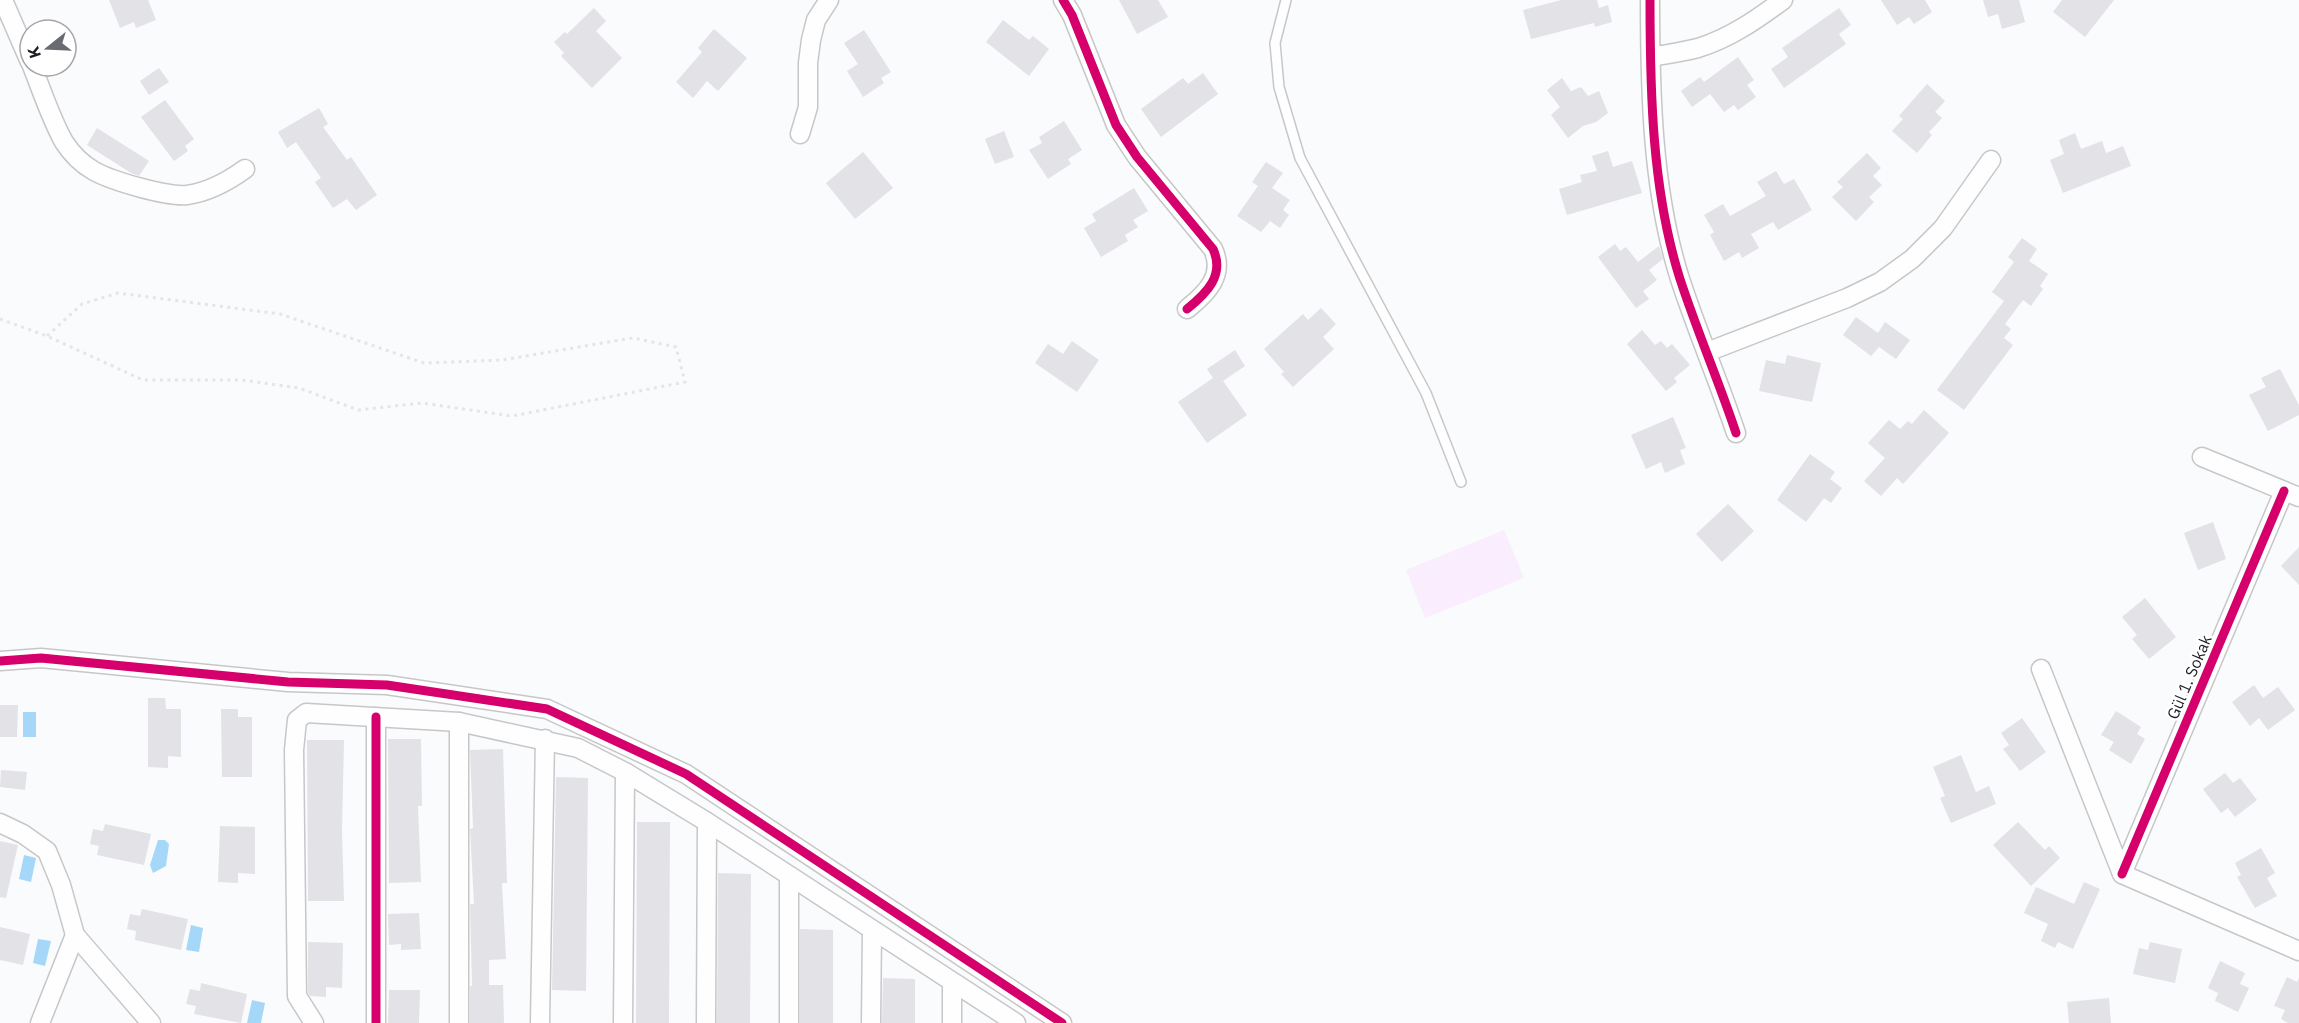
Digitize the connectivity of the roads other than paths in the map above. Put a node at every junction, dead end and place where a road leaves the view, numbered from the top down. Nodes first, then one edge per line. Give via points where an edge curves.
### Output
1 (3, 0) edge
2 (829, 0) edge
3 (1063, 0) edge
4 (1286, 0) edge
5 (1650, 0) edge
6 (1783, 0) edge
7 (18, 34) edge
8 (1652, 57) junction
9 (37, 78) edge
10 (800, 134) dead end
11 (1991, 160) dead end
12 (245, 169) dead end
13 (1187, 309) dead end
14 (1707, 352) junction
15 (1736, 433) dead end
16 (2202, 457) dead end
17 (1461, 482) dead end
18 (2291, 494) edge
19 (0, 661) edge
20 (2041, 669) dead end
21 (376, 717) junction
22 (459, 722) junction
23 (545, 740) junction
24 (625, 772) junction
25 (707, 822) junction
26 (0, 823) edge
27 (2122, 874) junction
28 (789, 877) junction
29 (872, 930) junction
30 (75, 935) junction
31 (2299, 951) edge
32 (952, 982) junction
33 (40, 1023) edge
34 (151, 1023) edge
35 (314, 1023) edge
36 (376, 1023) edge
37 (459, 1023) edge
38 (540, 1023) edge
39 (624, 1023) edge
40 (705, 1023) edge
41 (789, 1023) edge
42 (871, 1023) edge
43 (952, 1023) edge
44 (1016, 1023) edge
45 (1062, 1023) edge

1 - 7 street
2 - 10 street via 816,20 811,40 808,107
3 - 13 street via 1116,125 1218,259 1214,282
4 - 17 lane via 1275,43 1279,87 1300,158 1426,393
5 - 8 street
6 - 8 street via 1727,36 1697,48
8 - 14 street via 1661,198 1680,278
9 - 12 street via 64,143 94,171 168,194 185,195 207,191
11 - 14 street via 1943,228 1912,260 1880,282
14 - 15 street
16 - 18 street
18 - 27 street, Gül 1. Sokak
19 - 45 street via 41,658 288,682 387,685 547,709 686,774
20 - 27 street
21 - 22 street
21 - 35 street via 306,713 297,720 297,996
21 - 36 street
22 - 23 street
22 - 37 street
23 - 24 street via 579,748
23 - 38 street
24 - 25 street
24 - 39 street
25 - 28 street
25 - 40 street
26 - 30 street via 47,851
27 - 31 street
28 - 29 street
28 - 41 street
29 - 32 street
29 - 42 street
30 - 33 street
30 - 34 street
32 - 43 street
32 - 44 street

